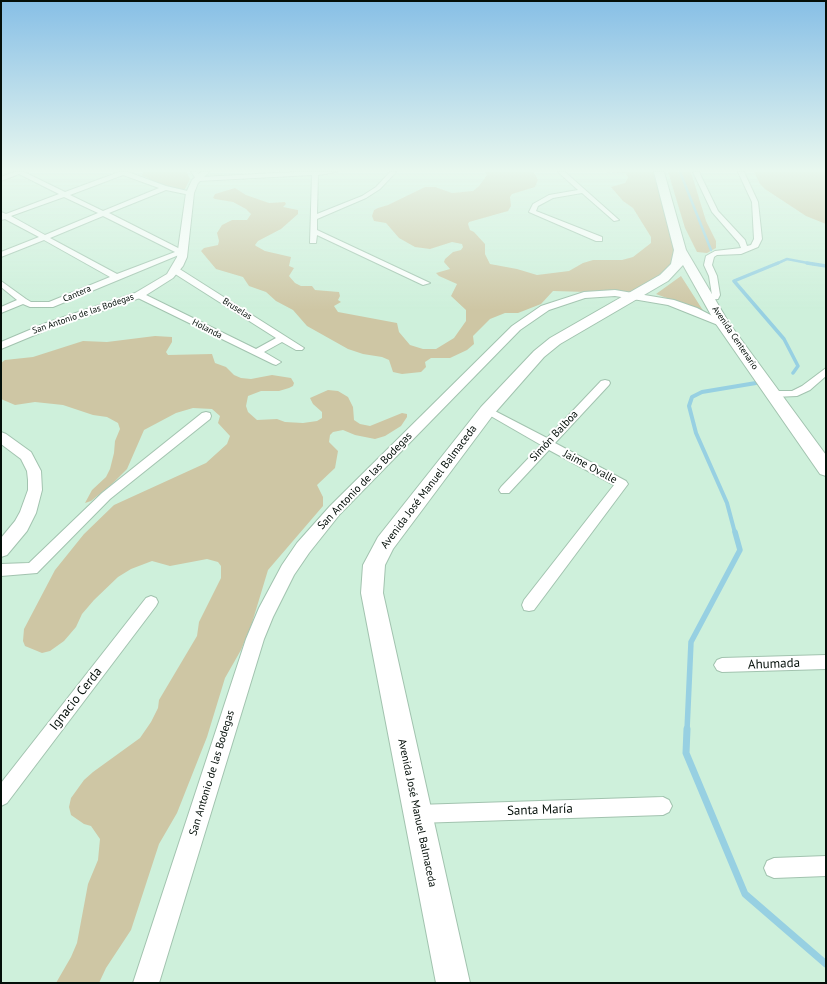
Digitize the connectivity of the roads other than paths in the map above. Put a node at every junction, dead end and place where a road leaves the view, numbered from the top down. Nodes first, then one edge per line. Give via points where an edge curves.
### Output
1 (7, 218) edge
2 (91, 218) edge
3 (111, 218) edge
4 (186, 218) edge
5 (313, 218) edge
6 (547, 218) edge
7 (614, 218) edge
8 (671, 218) edge
9 (720, 218) edge
10 (756, 218) edge
11 (616, 220) dead end
12 (313, 231) junction
13 (44, 237) junction
14 (599, 239) dead end
15 (313, 241) dead end
16 (745, 249) junction
17 (680, 250) junction
18 (1, 255) edge
19 (179, 261) junction
20 (116, 277) junction
21 (1, 283) edge
22 (426, 283) dead end
23 (139, 295) junction
24 (635, 296) junction
25 (709, 298) junction
26 (23, 301) junction
27 (1, 310) edge
28 (724, 324) junction
29 (282, 338) junction
30 (1, 346) edge
31 (299, 348) dead end
32 (256, 353) junction
33 (276, 362) dead end
34 (826, 371) edge
35 (605, 383) dead end
36 (774, 394) junction
37 (488, 411) junction
38 (206, 416) dead end
39 (1, 437) edge
40 (547, 443) junction
41 (826, 469) edge
42 (505, 490) dead end
43 (1, 550) edge
44 (1, 570) edge
45 (151, 602) dead end
46 (529, 605) dead end
47 (826, 662) edge
48 (722, 665) dead end
49 (1, 797) edge
50 (663, 806) dead end
51 (417, 814) junction
52 (826, 866) edge
53 (774, 868) dead end
54 (146, 983) edge
55 (453, 983) edge

1 - 13 street
2 - 13 street
3 - 19 street, Bruselas
4 - 19 street
5 - 12 street
6 - 14 street
7 - 11 street
8 - 17 main road, Avenida Centenario
9 - 16 street via 742,242
10 - 16 street via 758,239 754,247
12 - 15 street
12 - 22 street
13 - 18 street
13 - 20 street
16 - 25 street via 741,252 713,254 709,257 708,265 716,295
17 - 24 main road, Avenida José Manuel Balmaceda via 674,269
17 - 25 main road, Avenida Centenario
19 - 20 street, Cantera via 152,262
19 - 23 street, San Antonio de las Bodegas via 163,281
19 - 29 street, Bruselas
20 - 26 street, Cantera via 50,304 38,306
21 - 26 street
23 - 30 street, San Antonio de las Bodegas via 50,325
23 - 32 street, Holanda
24 - 28 street, San Antonio de las Bodegas via 682,306
24 - 37 main road, Avenida José Manuel Balmaceda via 549,345
24 - 54 street, San Antonio de las Bodegas via 608,293 580,296 545,308 525,321 334,510 303,548 276,591 255,639
25 - 28 main road, Avenida Centenario
26 - 27 street
28 - 36 main road, Avenida Centenario
29 - 31 street, Bruselas
29 - 32 street
32 - 33 street, Holanda
34 - 36 street via 806,388 793,394
35 - 40 street, Simón Balboa
36 - 41 main road, Avenida Centenario
37 - 40 street, Jaime Ovalle
37 - 51 main road, Avenida José Manuel Balmaceda via 384,543 372,577 372,593
38 - 44 street via 106,496 32,569
39 - 43 street via 26,456 34,471 35,480 35,490 28,513 21,526
40 - 42 street, Simón Balboa
40 - 46 street, Jaime Ovalle via 622,484
45 - 49 street, Ignacio Cerda
47 - 48 street, Ahumada
50 - 51 street, Santa María
51 - 55 main road, Avenida José Manuel Balmaceda
52 - 53 street

